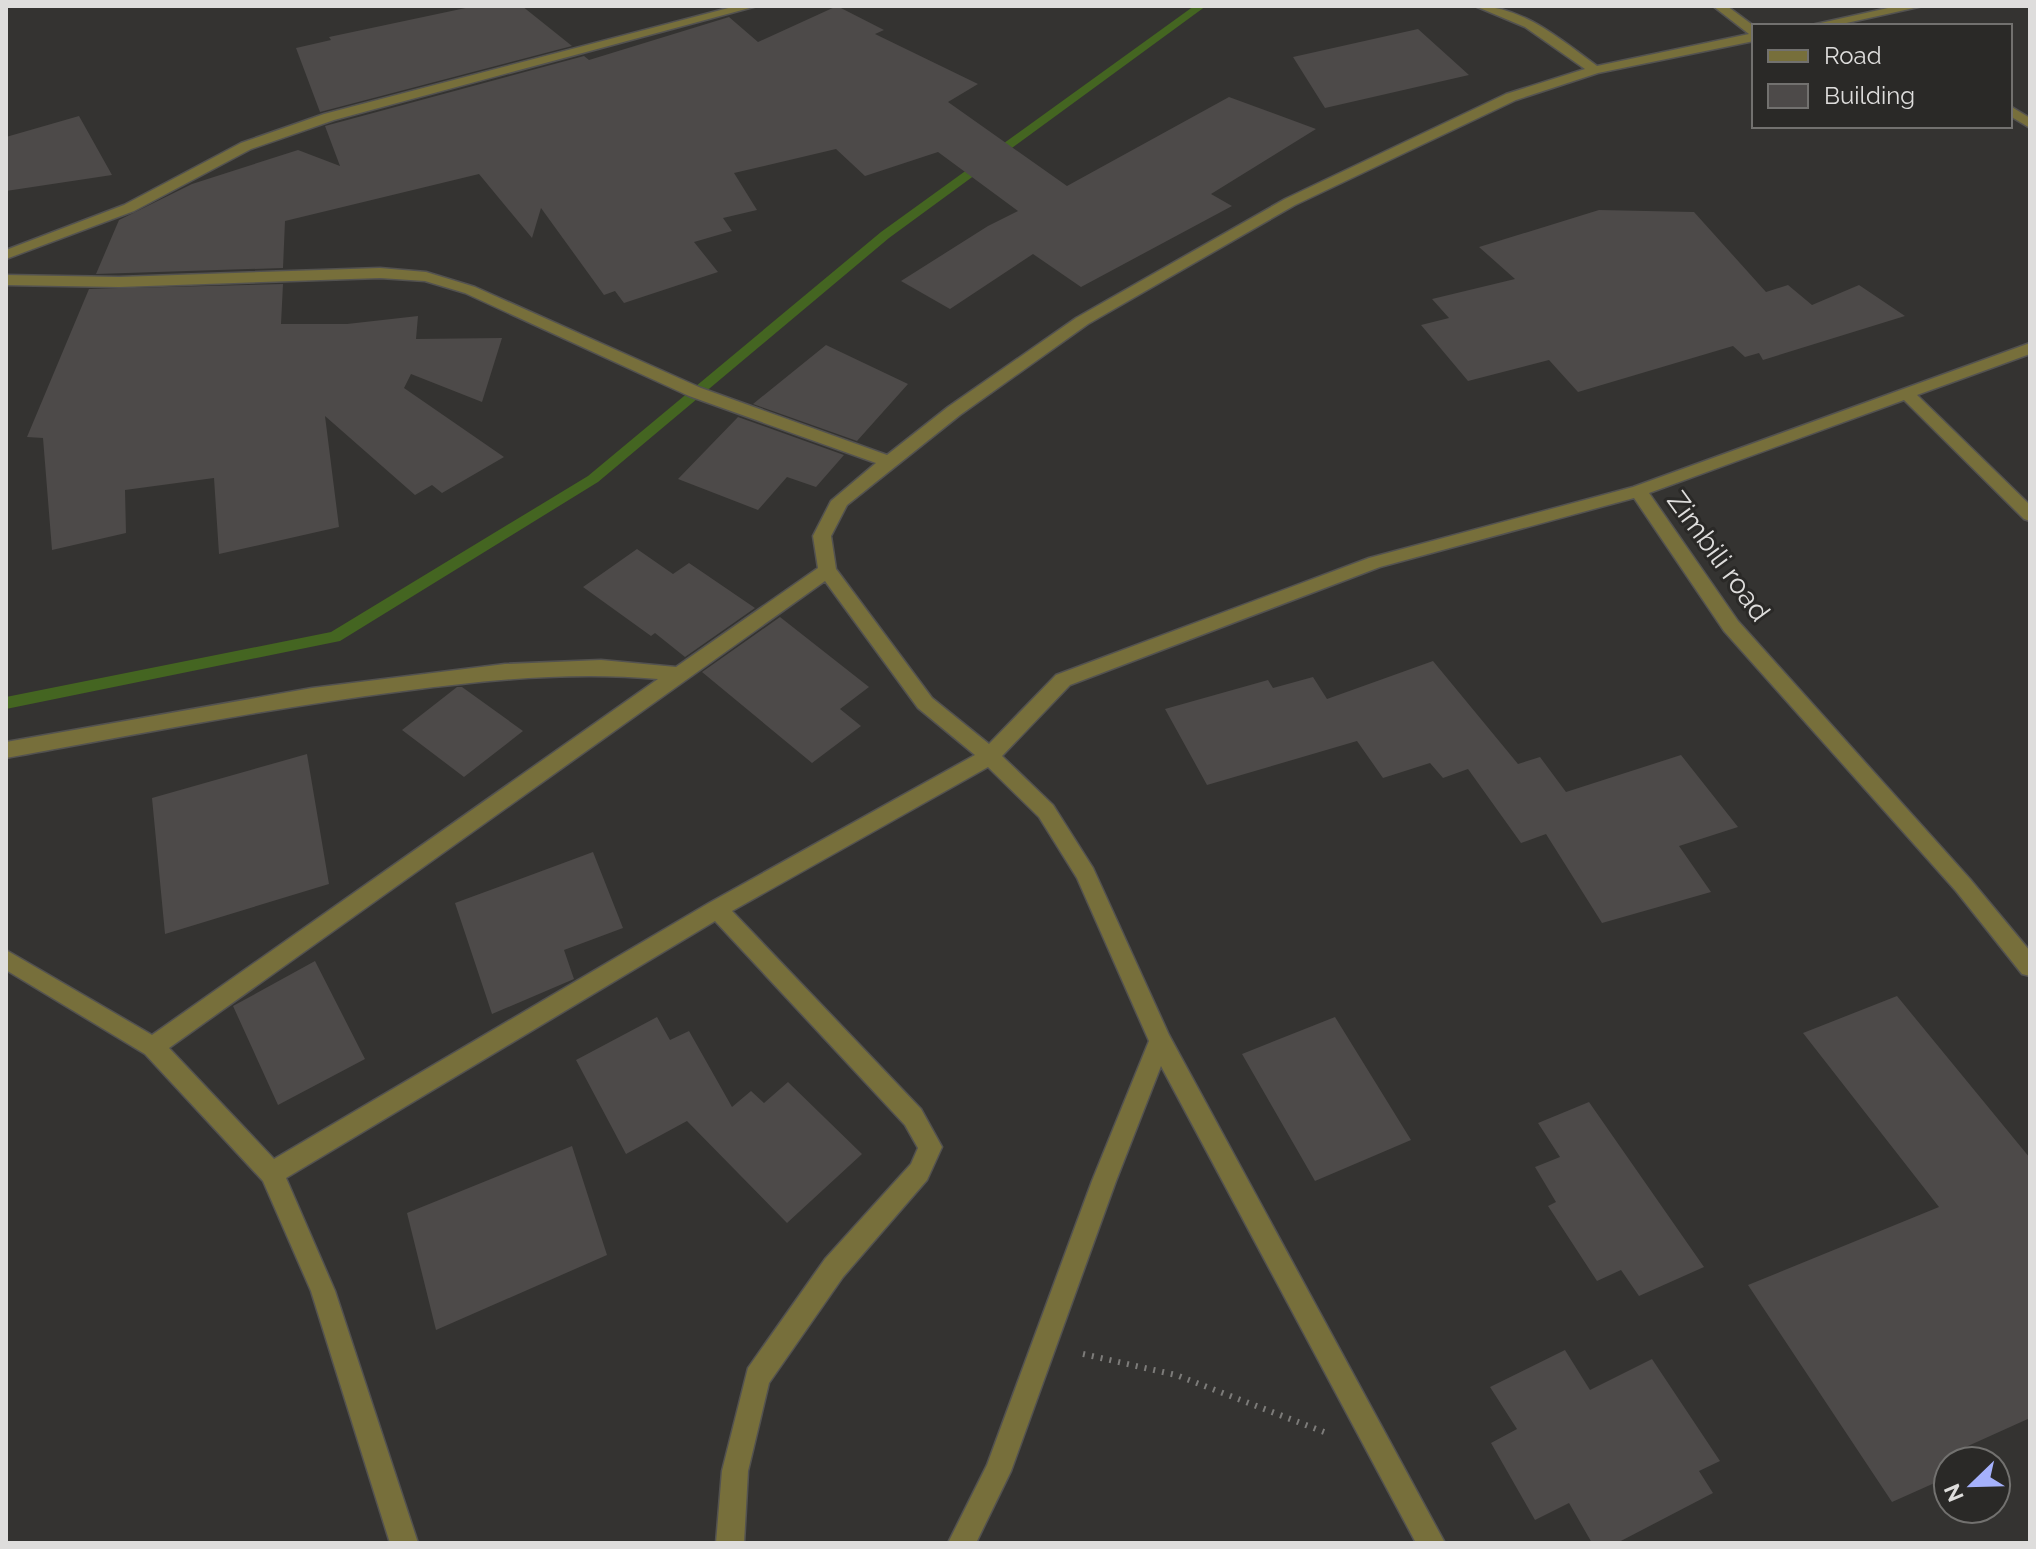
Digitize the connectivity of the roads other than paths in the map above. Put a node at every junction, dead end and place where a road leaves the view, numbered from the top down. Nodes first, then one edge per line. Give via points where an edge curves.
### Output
1 (751, 6) edge
2 (1481, 6) edge
3 (1719, 6) edge
4 (1918, 6) edge
5 (1824, 24) edge
6 (1909, 24) edge
7 (1752, 32) edge
8 (1752, 34) edge
9 (1595, 70) junction
10 (2012, 111) edge
11 (2030, 124) edge
12 (6, 255) edge
13 (6, 280) edge
14 (2030, 348) edge
15 (1906, 393) junction
16 (887, 461) junction
17 (1638, 491) junction
18 (2030, 515) edge
19 (827, 570) junction
20 (676, 674) junction
21 (6, 750) edge
22 (990, 756) junction
23 (717, 909) junction
24 (6, 959) edge
25 (2030, 967) edge
26 (1160, 1041) junction
27 (153, 1047) junction
28 (272, 1173) junction
29 (404, 1543) edge
30 (730, 1543) edge
31 (962, 1543) edge
32 (1431, 1543) edge

1 - 12 street via 329,117 246,146 129,208
2 - 9 street via 1530,24
3 - 7 street
4 - 5 street
4 - 6 street
8 - 9 street
9 - 16 street via 1511,97 1409,143 1198,252 1082,321
10 - 11 street
13 - 16 street via 119,282 380,273 426,277 470,290 695,392
14 - 15 street, Zimbili road
15 - 17 street, Zimbili road
15 - 18 street
16 - 19 street via 840,501 822,536
17 - 22 street via 1375,562 1063,680
17 - 25 street, Zimbili road via 1731,626
19 - 20 street
19 - 22 street via 925,703
20 - 21 street via 601,667 505,671 312,695
20 - 27 street
22 - 23 street
22 - 26 street via 1046,811 1086,874
23 - 28 street
23 - 30 street via 913,1117 930,1147 919,1172 834,1268 757,1377 735,1471
24 - 27 street
26 - 31 street via 998,1471
26 - 32 street
27 - 28 street
28 - 29 street via 323,1291

